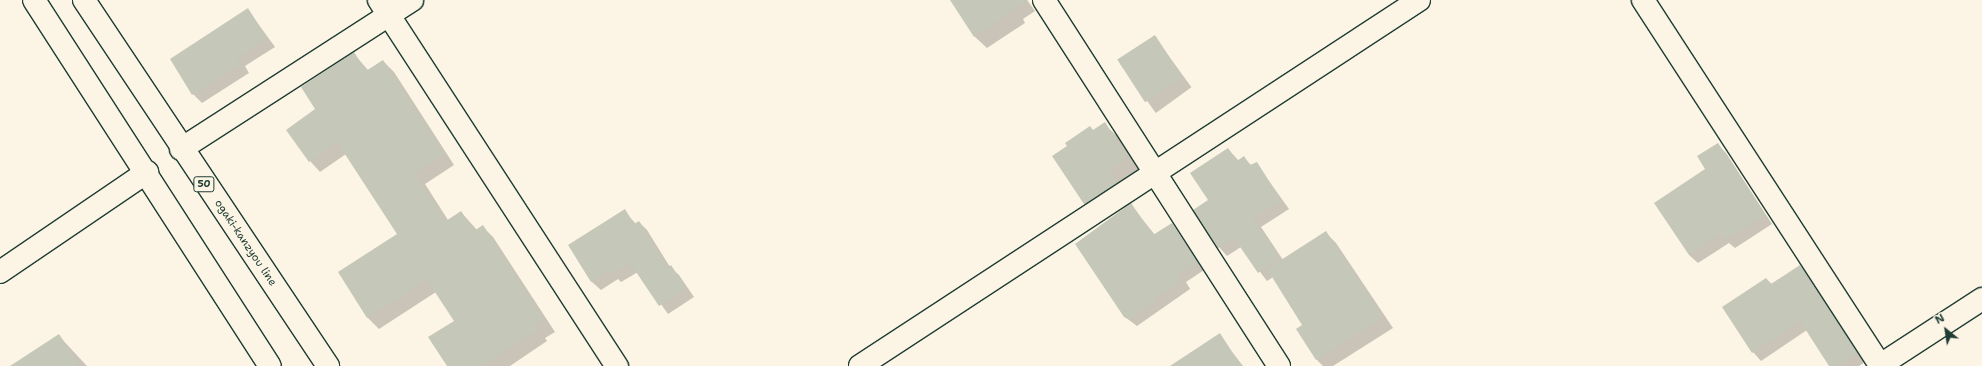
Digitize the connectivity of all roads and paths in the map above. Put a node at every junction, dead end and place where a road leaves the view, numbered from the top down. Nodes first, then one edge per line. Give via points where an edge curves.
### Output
1 (34, 0) edge
2 (84, 0) edge
3 (412, 0) edge
4 (1044, 0) edge
5 (1419, 0) edge
6 (1642, 0) edge
7 (384, 8) edge
8 (180, 149) junction
9 (146, 172) junction
10 (1154, 173) junction
11 (0, 272) edge
12 (1982, 298) edge
13 (270, 366) edge
14 (328, 366) edge
15 (617, 366) edge
16 (860, 366) edge
17 (1279, 366) edge
18 (1880, 366) edge

1 - 9 street
2 - 8 street, ogaki-kanzyou line / 50
3 - 7 street
4 - 10 street
5 - 10 street
6 - 18 street
7 - 8 street
7 - 15 street
8 - 14 street, ogaki-kanzyou line / 50
9 - 11 street
9 - 13 street
10 - 16 street
10 - 17 street
12 - 18 street

